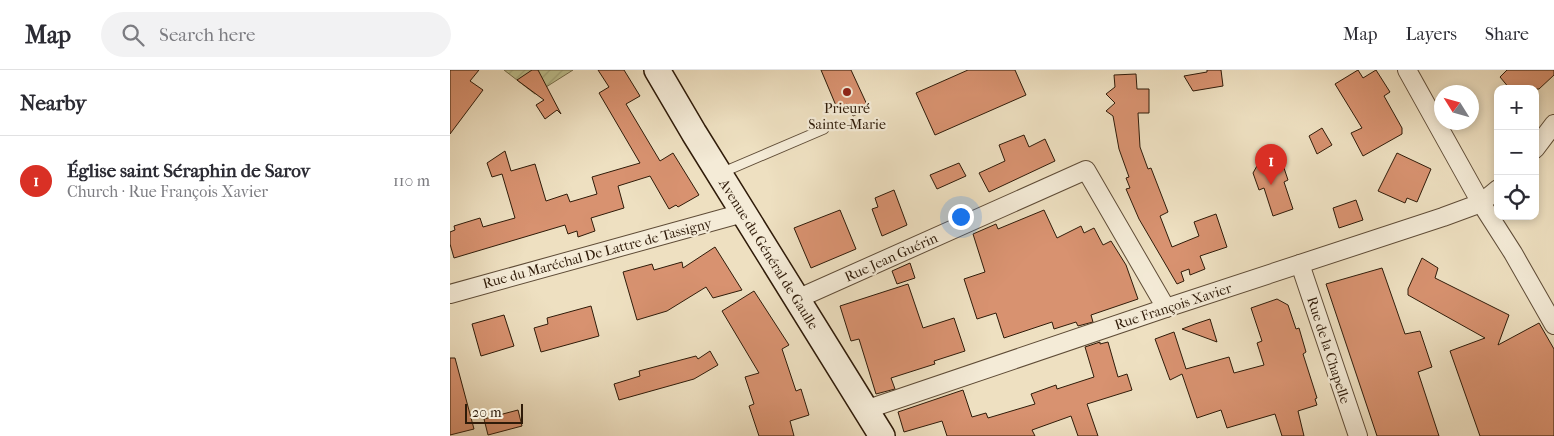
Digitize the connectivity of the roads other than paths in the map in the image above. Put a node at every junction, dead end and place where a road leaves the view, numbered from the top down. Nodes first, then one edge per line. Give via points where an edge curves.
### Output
1 (657, 70) edge
2 (1406, 70) edge
3 (1554, 124) edge
4 (824, 129) dead end
5 (1539, 144) edge
6 (719, 174) junction
7 (1494, 192) edge
8 (1481, 203) junction
9 (743, 213) junction
10 (1300, 264) junction
11 (450, 294) edge
12 (797, 299) junction
13 (1166, 308) junction
14 (1554, 325) edge
15 (866, 410) junction
16 (882, 436) edge
17 (1358, 436) edge

1 - 6 main road, Avenue du Général de Gaulle
2 - 8 street
3 - 5 street
4 - 6 lane
6 - 9 main road, Avenue du Général de Gaulle
7 - 8 street
8 - 10 street, Rue François Xavier
8 - 14 street
9 - 11 street, Rue du Maréchal De Lattre de Tassigny
9 - 12 main road, Avenue du Général de Gaulle
10 - 13 street, Rue François Xavier
10 - 17 street, Rue de la Chapelle
12 - 13 street, Rue Jean Guérin via 1086,170
12 - 15 main road, Avenue du Général de Gaulle
13 - 15 street, Rue François Xavier
15 - 16 main road, Avenue du Général de Gaulle

